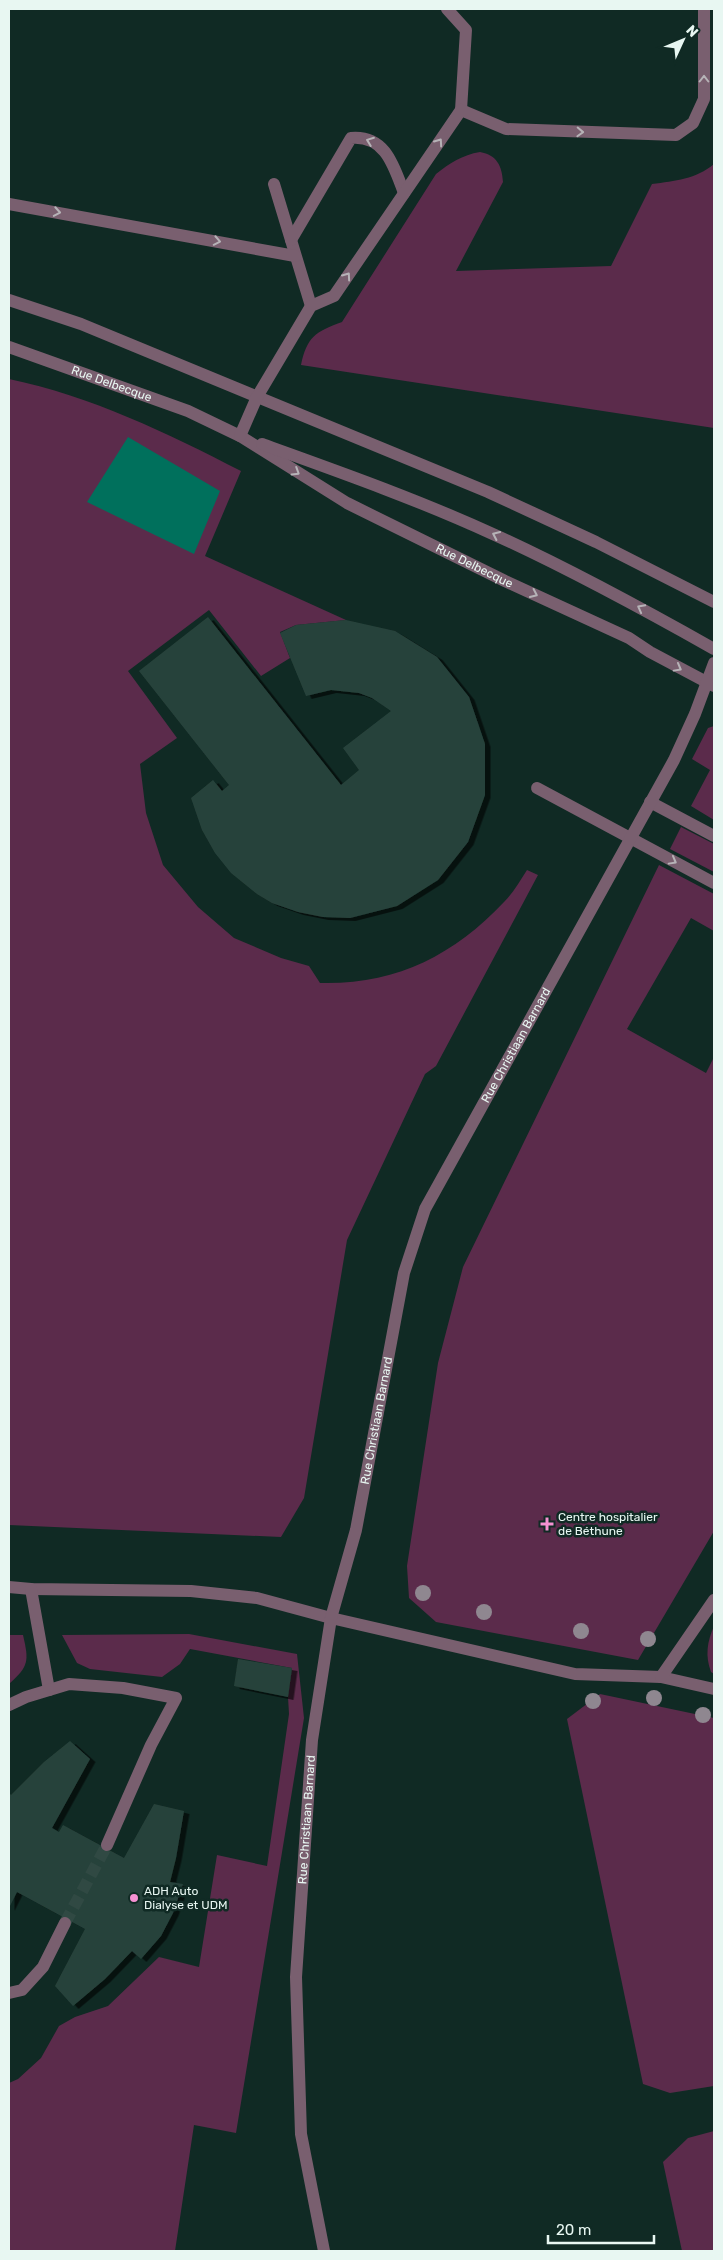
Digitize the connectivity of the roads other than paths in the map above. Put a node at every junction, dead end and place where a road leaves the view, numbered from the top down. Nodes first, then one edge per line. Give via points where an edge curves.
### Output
1 (447, 9) edge
2 (704, 9) edge
3 (461, 110) junction
4 (274, 184) dead end
5 (404, 193) junction
6 (9, 204) edge
7 (291, 240) junction
8 (295, 256) junction
9 (9, 300) edge
10 (311, 306) junction
11 (9, 347) edge
12 (258, 397) junction
13 (240, 436) junction
14 (714, 602) edge
15 (714, 650) edge
16 (714, 663) edge
17 (711, 685) edge
18 (537, 788) dead end
19 (650, 802) junction
20 (714, 836) edge
21 (632, 838) junction
22 (714, 883) edge
23 (9, 1586) edge
24 (31, 1589) junction
25 (714, 1600) edge
26 (331, 1618) junction
27 (661, 1677) junction
28 (714, 1689) edge
29 (49, 1690) junction
30 (9, 1705) edge
31 (107, 1845) tunnel mouth
32 (65, 1923) tunnel mouth
33 (9, 1993) edge
34 (325, 2250) edge

1 - 3 street via 466,30
3 -> 2 street via 506,129 676,135 694,123 704,99
5 -> 3 street
4 - 7 street
5 -> 7 street via 391,157 375,141 352,138
10 -> 5 street via 334,296
6 -> 8 street
7 - 8 street
8 - 10 street
9 - 12 street via 81,324
10 - 12 street
11 - 13 street, Rue Delbecque via 179,407
12 - 13 street
12 - 14 street via 488,492
15 -> 13 street, Rue Delbecque via 612,593 496,535 354,476
13 -> 17 street, Rue Delbecque via 347,503 629,638
16 - 17 street, Rue Christiaan Barnard
17 - 19 street, Rue Christiaan Barnard
18 - 21 street
19 - 20 street
19 - 21 street, Rue Christiaan Barnard
21 -> 22 street
21 - 26 street, Rue Christiaan Barnard via 425,1210 404,1273 356,1530
23 - 24 street
24 - 26 street via 191,1591 257,1598
24 - 29 street
25 - 27 street
26 - 27 street via 575,1674
26 - 34 street, Rue Christiaan Barnard via 312,1740 296,1977 301,2134
27 - 28 street
29 - 30 street
29 - 31 street via 69,1684 87,1685 176,1698 151,1745
32 - 33 street via 43,1967 22,1990

